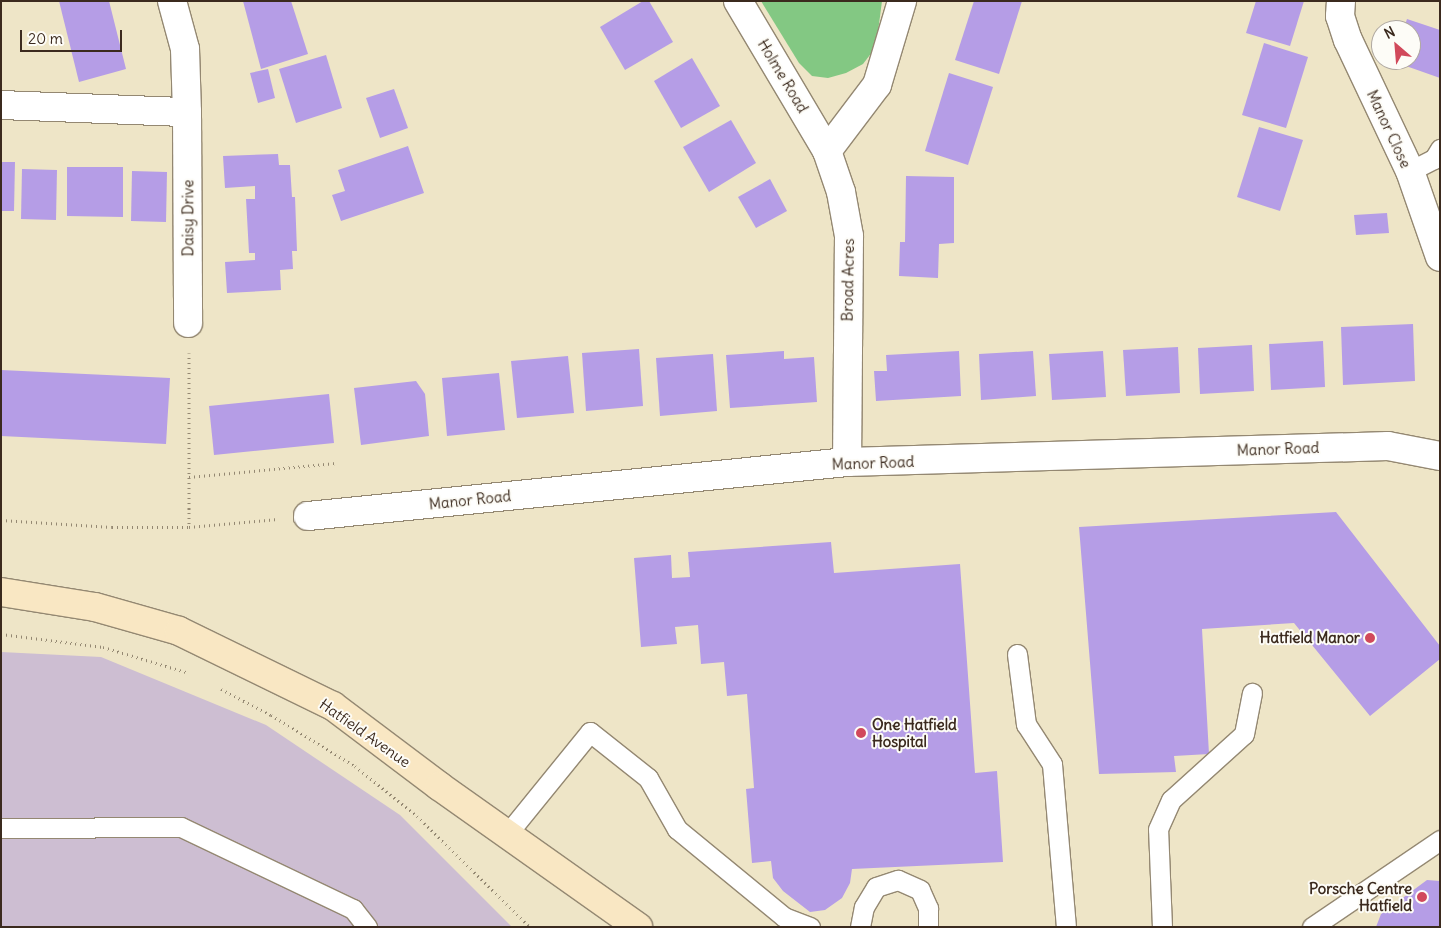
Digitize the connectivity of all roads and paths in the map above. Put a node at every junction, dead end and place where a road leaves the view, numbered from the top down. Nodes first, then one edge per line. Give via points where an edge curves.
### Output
1 (172, 1) edge
2 (738, 1) edge
3 (902, 1) edge
4 (1341, 1) edge
5 (1, 105) edge
6 (187, 112) junction
7 (1440, 149) edge
8 (827, 151) junction
9 (1410, 171) junction
10 (1440, 257) edge
11 (188, 323) joint
12 (1440, 456) edge
13 (848, 462) junction
14 (336, 463) dead end
15 (189, 477) junction
16 (308, 516) joint
17 (1, 520) edge
18 (189, 527) junction
19 (1, 592) edge
20 (1, 634) edge
21 (1017, 654) dead end
22 (196, 677) dead end
23 (212, 685) dead end
24 (1252, 693) dead end
25 (1, 828) edge
26 (508, 833) junction
27 (1440, 840) edge
28 (367, 927) edge
29 (530, 927) edge
30 (638, 927) edge
31 (810, 927) edge
32 (860, 927) edge
33 (928, 927) edge
34 (1066, 927) edge
35 (1162, 927) edge
36 (1312, 927) edge

1 - 6 street, Daisy Drive via 184,49
2 - 8 street, Holme Road
3 - 8 street via 877,85
4 - 9 street, Manor Close via 1340,16 1348,40
5 - 6 street
6 - 11 street, Daisy Drive
7 - 9 lane via 1434,159
8 - 13 street, Broad Acres via 841,192 849,236
9 - 10 street, Manor Close
11 - 15 path
12 - 13 street, Manor Road via 1388,446
13 - 16 street, Manor Road
14 - 15 path
15 - 18 path
16 - 18 path
17 - 18 path via 112,527
19 - 26 street, Hatfield Avenue via 94,607 179,631 333,706
20 - 22 path via 103,647
21 - 34 lane via 1026,724 1052,764
23 - 29 path via 271,715 355,766 417,816
24 - 35 lane via 1244,734 1171,800 1158,829
25 - 28 lane via 181,827 353,909
26 - 30 street, Hatfield Avenue
26 - 31 lane via 590,732 648,778 677,829 784,917
27 - 36 lane
32 - 33 lane via 864,907 876,887 898,880 920,890 928,908

